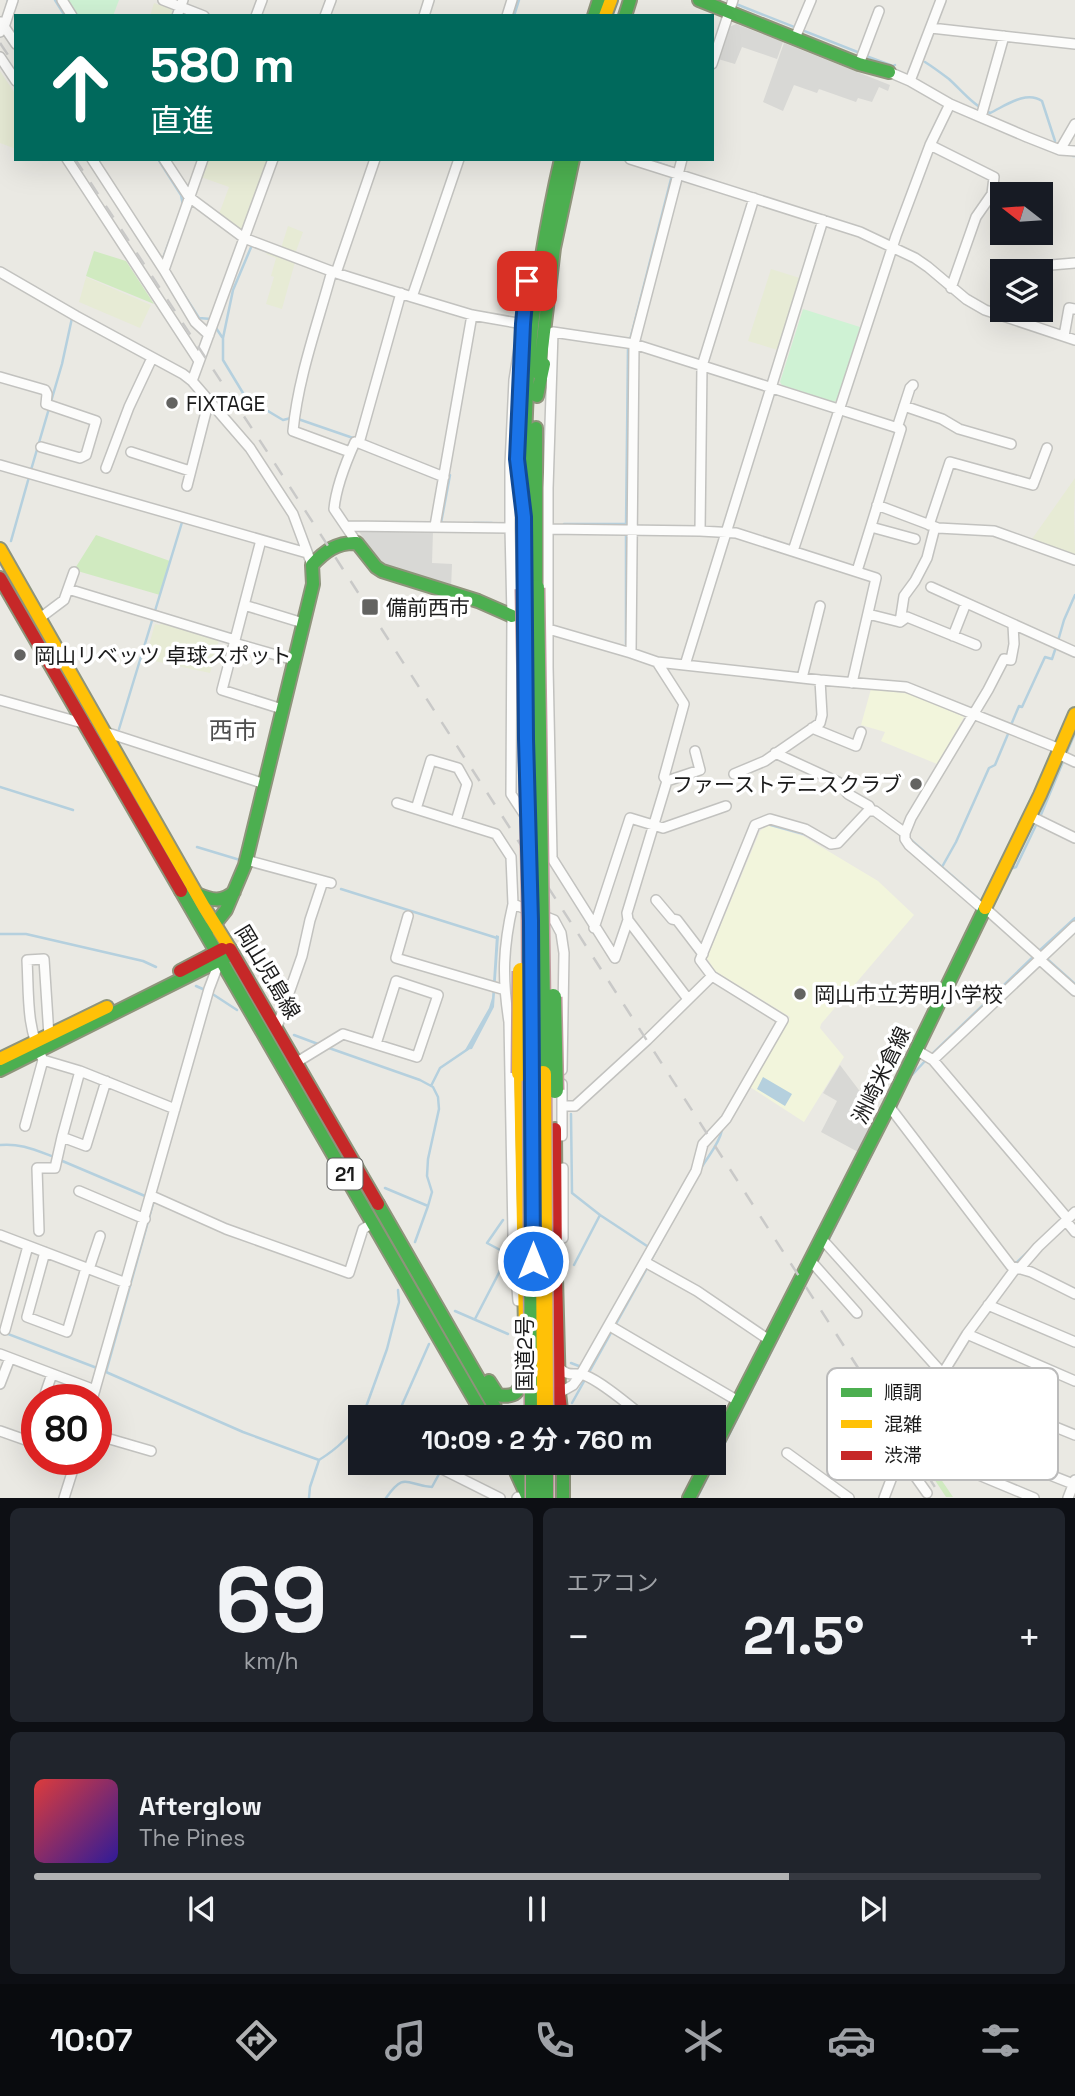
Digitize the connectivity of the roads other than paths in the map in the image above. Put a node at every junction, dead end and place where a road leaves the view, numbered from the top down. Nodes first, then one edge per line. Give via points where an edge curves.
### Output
1 (13, 0) edge
2 (163, 0) edge
3 (699, 0) edge
4 (811, 0) edge
5 (941, 0) edge
6 (732, 4) edge
7 (180, 8) edge
8 (879, 11) dead end
9 (198, 14) edge
10 (1, 26) edge
11 (931, 28) junction
12 (798, 32) junction
13 (1004, 36) junction
14 (14, 42) edge
15 (1075, 44) edge
16 (0, 57) edge
17 (862, 57) junction
18 (714, 58) edge
19 (888, 72) joint
20 (14, 78) edge
21 (910, 81) junction
22 (950, 104) junction
23 (982, 113) junction
24 (1075, 124) edge
25 (929, 145) junction
26 (1060, 150) junction
27 (1075, 151) edge
28 (68, 161) edge
29 (93, 161) edge
30 (165, 161) edge
31 (202, 161) edge
32 (271, 161) edge
33 (374, 161) edge
34 (458, 161) edge
35 (551, 161) edge
36 (561, 161) edge
37 (573, 161) edge
38 (583, 161) edge
39 (636, 161) edge
40 (681, 161) edge
41 (674, 173) junction
42 (189, 197) junction
43 (754, 198) junction
44 (823, 220) junction
45 (244, 238) junction
46 (892, 248) junction
47 (1075, 262) edge
48 (1053, 265) edge
49 (165, 267) junction
50 (0, 272) edge
51 (334, 272) junction
52 (951, 288) junction
53 (401, 293) junction
54 (412, 297) junction
55 (1075, 309) edge
56 (472, 315) junction
57 (523, 324) junction
58 (212, 327) junction
59 (553, 332) junction
60 (1064, 337) junction
61 (1075, 340) edge
62 (631, 343) junction
63 (152, 358) junction
64 (199, 361) junction
65 (702, 366) junction
66 (0, 377) edge
67 (192, 381) junction
68 (913, 385) dead end
69 (772, 389) junction
70 (537, 396) junction
71 (209, 400) junction
72 (904, 406) junction
73 (838, 409) junction
74 (897, 428) junction
75 (360, 441) junction
76 (1011, 444) dead end
77 (41, 447) dead end
78 (1047, 448) dead end
79 (131, 452) dead end
80 (350, 452) junction
81 (0, 466) edge
82 (106, 468) dead end
83 (190, 471) junction
84 (445, 474) junction
85 (187, 486) dead end
86 (877, 505) junction
87 (524, 517) junction
88 (346, 526) junction
89 (435, 526) junction
90 (932, 526) junction
91 (870, 527) junction
92 (510, 528) junction
93 (548, 529) junction
94 (628, 529) junction
95 (700, 531) junction
96 (726, 533) junction
97 (915, 539) dead end
98 (261, 540) junction
99 (357, 543) junction
100 (0, 549) edge
101 (793, 551) junction
102 (310, 559) junction
103 (1075, 560) edge
104 (857, 571) junction
105 (74, 572) dead end
106 (0, 578) edge
107 (931, 587) dead end
108 (68, 589) junction
109 (530, 589) junction
110 (966, 603) junction
111 (244, 605) junction
112 (820, 606) dead end
113 (869, 614) junction
114 (512, 616) junction
115 (40, 618) junction
116 (900, 622) junction
117 (303, 623) junction
118 (1013, 625) junction
119 (548, 629) junction
120 (953, 636) junction
121 (234, 642) junction
122 (976, 645) dead end
123 (1075, 652) edge
124 (631, 653) junction
125 (294, 660) junction
126 (657, 662) junction
127 (685, 665) junction
128 (802, 678) junction
129 (820, 680) junction
130 (852, 683) junction
131 (0, 700) edge
132 (282, 709) junction
133 (972, 714) junction
134 (1075, 714) edge
135 (84, 724) junction
136 (812, 728) junction
137 (106, 732) junction
138 (861, 732) dead end
139 (695, 751) dead end
140 (775, 753) junction
141 (1064, 756) edge
142 (734, 774) dead end
143 (667, 781) junction
144 (265, 784) junction
145 (397, 803) dead end
146 (726, 806) dead end
147 (416, 809) junction
148 (872, 811) junction
149 (1035, 819) junction
150 (456, 821) junction
151 (654, 825) junction
152 (905, 835) junction
153 (1075, 838) edge
154 (552, 858) junction
155 (246, 860) junction
156 (236, 890) junction
157 (197, 894) junction
158 (530, 895) junction
159 (656, 900) dead end
160 (513, 904) junction
161 (984, 909) junction
162 (408, 916) dead end
163 (628, 920) junction
164 (542, 922) junction
165 (1075, 926) edge
166 (594, 928) junction
167 (210, 929) junction
168 (224, 953) junction
169 (703, 954) junction
170 (1040, 956) junction
171 (712, 976) junction
172 (498, 988) junction
173 (1075, 991) edge
174 (688, 999) junction
175 (277, 1027) junction
176 (376, 1044) junction
177 (41, 1047) junction
178 (0, 1051) edge
179 (927, 1056) junction
180 (0, 1059) edge
181 (297, 1062) junction
182 (562, 1067) junction
183 (511, 1068) junction
184 (0, 1070) edge
185 (80, 1071) junction
186 (106, 1081) junction
187 (562, 1106) junction
188 (889, 1106) junction
189 (174, 1109) junction
190 (25, 1126) dead end
191 (62, 1137) junction
192 (79, 1191) dead end
193 (152, 1195) junction
194 (1068, 1217) edge
195 (145, 1219) junction
196 (373, 1223) junction
197 (39, 1231) dead end
198 (1075, 1231) edge
199 (0, 1235) edge
200 (100, 1236) dead end
201 (824, 1242) junction
202 (28, 1246) junction
203 (45, 1252) junction
204 (648, 1263) junction
205 (813, 1264) junction
206 (1017, 1268) junction
207 (87, 1269) junction
208 (556, 1277) junction
209 (126, 1283) junction
210 (1075, 1294) edge
211 (988, 1305) junction
212 (857, 1313) dead end
213 (613, 1328) junction
214 (5, 1330) dead end
215 (967, 1334) junction
216 (769, 1340) junction
217 (1075, 1342) edge
218 (524, 1348) junction
219 (0, 1354) edge
220 (10, 1358) junction
221 (468, 1361) junction
222 (558, 1366) junction
223 (934, 1368) edge
224 (947, 1368) edge
225 (1045, 1368) edge
226 (526, 1370) junction
227 (585, 1373) junction
228 (52, 1374) junction
229 (1058, 1374) edge
230 (1075, 1381) edge
231 (0, 1384) edge
232 (49, 1384) edge
233 (79, 1384) edge
234 (97, 1384) edge
235 (559, 1393) junction
236 (738, 1401) junction
237 (478, 1405) edge
238 (493, 1405) edge
239 (527, 1405) edge
240 (533, 1405) edge
241 (545, 1405) edge
242 (558, 1405) edge
243 (560, 1405) edge
244 (628, 1405) edge
245 (726, 1425) edge
246 (1058, 1428) edge
247 (0, 1431) edge
248 (1075, 1435) edge
249 (21, 1439) edge
250 (112, 1440) edge
251 (151, 1451) dead end
252 (786, 1453) dead end
253 (71, 1475) edge
254 (457, 1475) edge
255 (522, 1475) edge
256 (525, 1475) edge
257 (527, 1475) edge
258 (529, 1475) edge
259 (546, 1475) edge
260 (562, 1475) edge
261 (701, 1475) edge
262 (891, 1480) edge
263 (918, 1480) edge
264 (992, 1480) edge
265 (1074, 1481) edge
266 (927, 1493) dead end
267 (64, 1497) edge
268 (500, 1497) edge
269 (517, 1497) edge
270 (528, 1497) edge
271 (534, 1497) edge
272 (543, 1497) edge
273 (563, 1497) edge
274 (689, 1497) edge
275 (849, 1497) edge
276 (884, 1497) edge
277 (1034, 1497) edge
278 (1068, 1497) edge

1 - 10 street
2 - 7 street
3 - 6 main road
4 - 12 street
5 - 11 street
6 - 12 main road
6 - 18 street
7 - 9 street
8 - 17 street
10 - 14 street
11 - 13 street
11 - 21 street
12 - 17 main road
13 - 15 street
13 - 23 street
16 - 20 street
17 - 19 main road
19 - 21 street
21 - 22 street
22 - 23 street
22 - 25 street
23 - 26 street
24 - 26 street
25 - 46 street
25 - 52 street via 994,177 992,194 976,217
26 - 27 street
28 - 64 street
29 - 49 street
30 - 42 street
31 - 42 street
32 - 45 street
33 - 51 street
34 - 54 street
35 - 57 main road
36 - 87 main road, 国道2号 via 542,248 531,335
37 - 70 main road, 国道2号 via 554,248
38 - 59 main road
39 - 41 street
40 - 41 street
41 - 43 street
41 - 62 street
42 - 45 street
42 - 49 street
43 - 44 street
43 - 65 street
44 - 46 street
44 - 69 street
45 - 51 street
45 - 58 street
46 - 52 street via 928,267
46 - 73 street
47 - 48 street
49 - 58 street via 195,322
50 - 63 street
51 - 53 street
51 - 80 street via 293,430
52 - 60 street via 985,310
53 - 54 street
53 - 75 street
54 - 56 street
55 - 60 street via 1069,308
56 - 57 street
56 - 84 street
57 - 87 main road via 517,459
57 - 92 street via 514,380
58 - 64 street
59 - 62 street
59 - 70 main road
59 - 93 street
60 - 61 street
62 - 65 street
62 - 94 street
63 - 67 street
63 - 82 street
64 - 67 street
65 - 69 street
65 - 95 street
66 - 77 street via 45,390 46,404 96,421 86,455 80,458
67 - 71 street
68 - 72 street
69 - 73 street
69 - 96 street
70 - 109 main road, 国道2号
71 - 83 street
71 - 102 street via 250,448 286,503
72 - 74 street
72 - 76 street via 958,429
73 - 74 street
73 - 101 street
74 - 86 street via 901,429
75 - 80 street
75 - 84 street
78 - 90 street via 1034,485 950,462
79 - 83 street
80 - 88 street via 334,509
81 - 98 street
83 - 85 street
84 - 89 street
86 - 90 street
86 - 91 street
87 - 109 main road, 国道2号
88 - 89 street
88 - 99 street
89 - 92 street
90 - 103 street via 994,531
90 - 116 street via 927,558 904,596
91 - 97 street
91 - 104 street
92 - 114 street
93 - 94 street
93 - 119 street
94 - 95 street
94 - 124 street
95 - 96 street
96 - 101 street
96 - 127 street
98 - 102 street
98 - 111 street
99 - 102 main road via 339,543
99 - 114 main road via 382,571
100 - 115 main road, 岡山児島線 / 21
101 - 104 street
102 - 117 main road via 313,584
104 - 113 street via 876,578
105 - 108 street
106 - 135 main road, 岡山児島線 / 21
107 - 110 street
108 - 115 street via 64,600
108 - 121 street
109 - 158 main road, 国道2号, bridge
109 - 164 main road, 国道2号, bridge
110 - 118 street
110 - 120 street
111 - 117 street
111 - 121 street
112 - 128 street
113 - 116 street
113 - 130 street
114 - 119 street
114 - 154 street via 511,794
115 - 137 main road, 岡山児島線 / 21
116 - 120 street via 907,617
117 - 125 main road
118 - 123 street
118 - 133 street via 1012,660 1004,659
119 - 124 street
119 - 154 street
120 - 122 street
121 - 125 street
121 - 132 street via 222,690
124 - 126 street
125 - 132 main road
126 - 127 street
126 - 143 street via 684,704 664,777
127 - 128 street
128 - 129 street
129 - 130 street
129 - 136 street via 822,715
130 - 133 street via 906,687
131 - 135 street
132 - 144 main road
133 - 141 street
133 - 152 street
134 - 141 main road, 洲崎米倉線
135 - 137 street
135 - 167 main road, 岡山児島線 / 21
136 - 138 street via 856,746
136 - 140 street
137 - 144 street
137 - 157 main road, 岡山児島線 / 21
139 - 143 street via 700,770
140 - 142 street
140 - 148 street via 838,782
141 - 149 main road, 洲崎米倉線
143 - 151 street
144 - 155 main road
145 - 147 street
146 - 151 street via 663,828
147 - 150 street
147 - 150 street via 431,760 440,762 458,768 467,784
148 - 152 street
148 - 169 street via 838,843 831,844 805,829 770,819 755,825
149 - 153 street
149 - 161 main road, 洲崎米倉線
150 - 160 street via 496,834 511,857
151 - 163 street
151 - 166 street via 630,818
152 - 161 street via 909,845
154 - 166 street
155 - 156 main road
155 - 175 street via 327,882 310,920
156 - 157 main road via 220,901
156 - 167 main road
157 - 167 main road, 岡山児島線 / 21
158 - 218 main road, bridge via 520,995
158 - 240 main road, 国道2号, bridge
159 - 169 street
160 - 172 street
160 - 182 street via 554,920 561,933
161 - 170 street
161 - 179 main road, 洲崎米倉線
162 - 172 street via 396,958
163 - 166 street via 615,958
163 - 174 street
164 - 208 main road, bridge via 552,965 555,1024
164 - 241 main road, 国道2号, bridge
165 - 170 street
167 - 168 main road, 岡山児島線 / 21
168 - 175 main road, 岡山児島線 / 21
168 - 177 main road
168 - 189 street
168 - 196 main road, 岡山児島線 / 21
169 - 171 street via 700,960
170 - 173 street
170 - 179 street
171 - 174 street
171 - 204 street via 782,1020 726,1119 703,1144 696,1171
172 - 183 street via 509,1021
174 - 187 street via 575,1106
175 - 181 main road, 岡山児島線 / 21
176 - 176 street via 417,1056 438,995 396,981
176 - 181 street via 343,1034
177 - 177 street via 31,1030 27,960 44,960
177 - 180 main road
177 - 184 main road
177 - 185 street
177 - 190 street
178 - 180 street
179 - 188 main road, 洲崎米倉線
179 - 194 street
181 - 221 main road, 岡山児島線 / 21
182 - 183 street
182 - 187 street
183 - 218 street via 513,1235
185 - 186 street
185 - 191 street
186 - 189 street
186 - 191 street via 86,1146
187 - 208 street via 564,1220
188 - 201 main road, 洲崎米倉線
188 - 206 street
189 - 193 street
191 - 197 street via 55,1168 37,1168
192 - 195 street
193 - 195 street
193 - 196 street via 226,1229 349,1273 363,1229
194 - 198 street
194 - 206 street
195 - 209 street
196 - 237 main road, 岡山児島線 / 21
199 - 202 street
200 - 207 street
201 - 205 main road, 洲崎米倉線
201 - 223 street
202 - 203 street
202 - 214 street
203 - 207 street
203 - 207 street via 27,1317 67,1332
204 - 213 street
204 - 216 street
205 - 212 street
205 - 216 main road, 洲崎米倉線
206 - 210 street
206 - 211 street
207 - 209 street
208 - 222 main road
209 - 234 street
211 - 215 street
211 - 217 street
213 - 227 street
213 - 236 street
215 - 224 street
215 - 225 street
216 - 236 main road, 洲崎米倉線
218 - 226 main road
219 - 220 street
220 - 228 street
220 - 231 street
221 - 226 main road via 503,1397 517,1393
221 - 238 main road, 岡山児島線 / 21
222 - 227 street via 568,1374
222 - 235 main road
226 - 239 main road
227 - 235 street
227 - 244 street
228 - 232 street
228 - 233 street
229 - 230 street
235 - 242 main road
235 - 243 main road
236 - 245 main road, 洲崎米倉線
246 - 248 street
247 - 249 street
250 - 251 street
252 - 275 street
253 - 267 street
254 - 268 street
255 - 269 main road
256 - 270 main road
257 - 271 main road, bridge
258 - 272 main road
259 - 272 main road, bridge
260 - 273 main road
261 - 274 main road
262 - 276 street
263 - 266 street
264 - 277 street
265 - 278 street

